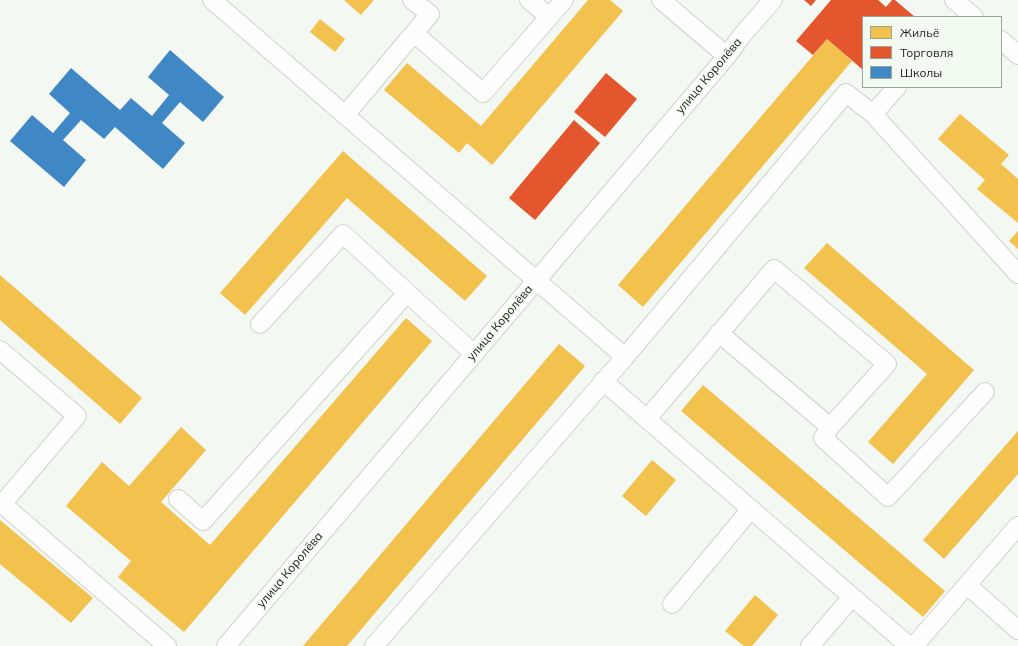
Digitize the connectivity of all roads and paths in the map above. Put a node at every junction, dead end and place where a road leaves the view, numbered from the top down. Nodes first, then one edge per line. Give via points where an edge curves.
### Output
1 (212, 0) edge
2 (412, 0) edge
3 (529, 0) edge
4 (564, 0) edge
5 (661, 0) edge
6 (773, 0) edge
7 (549, 17) junction
8 (414, 33) junction
9 (1002, 41) edge
10 (1018, 55) edge
11 (727, 56) junction
12 (895, 88) edge
13 (873, 114) junction
14 (345, 115) junction
15 (1018, 274) edge
16 (537, 280) junction
17 (407, 292) junction
18 (260, 324) dead end
19 (719, 333) junction
20 (0, 350) edge
21 (474, 354) junction
22 (625, 357) junction
23 (604, 381) junction
24 (985, 392) dead end
25 (647, 419) junction
26 (830, 427) junction
27 (178, 499) dead end
28 (1, 503) edge
29 (751, 509) junction
30 (1018, 526) edge
31 (967, 585) junction
32 (852, 597) junction
33 (672, 604) dead end
34 (1018, 630) edge
35 (167, 646) edge
36 (226, 646) edge
37 (374, 646) edge
38 (810, 646) edge
39 (909, 646) edge
40 (914, 646) edge

1 - 14 street
2 - 8 street via 430,14
3 - 7 street
4 - 7 street
5 - 11 street
6 - 11 street, улица Королёва
7 - 8 street via 483,93
8 - 14 street
9 - 10 street
11 - 16 street, улица Королёва
12 - 13 street
13 - 15 street
13 - 22 street via 846,93
14 - 16 street
16 - 21 street, улица Королёва
16 - 22 street
17 - 18 street via 342,234
17 - 21 street
17 - 27 street via 203,521
19 - 25 street
19 - 26 street
19 - 26 street via 774,269 886,364
20 - 28 street via 78,416
21 - 36 street, улица Королёва
22 - 23 street
23 - 25 street
23 - 37 street
24 - 26 street via 888,497 823,438
25 - 29 street
28 - 35 street
29 - 32 street
29 - 33 street
30 - 31 street
31 - 34 street
31 - 40 street
32 - 38 street
32 - 39 street

